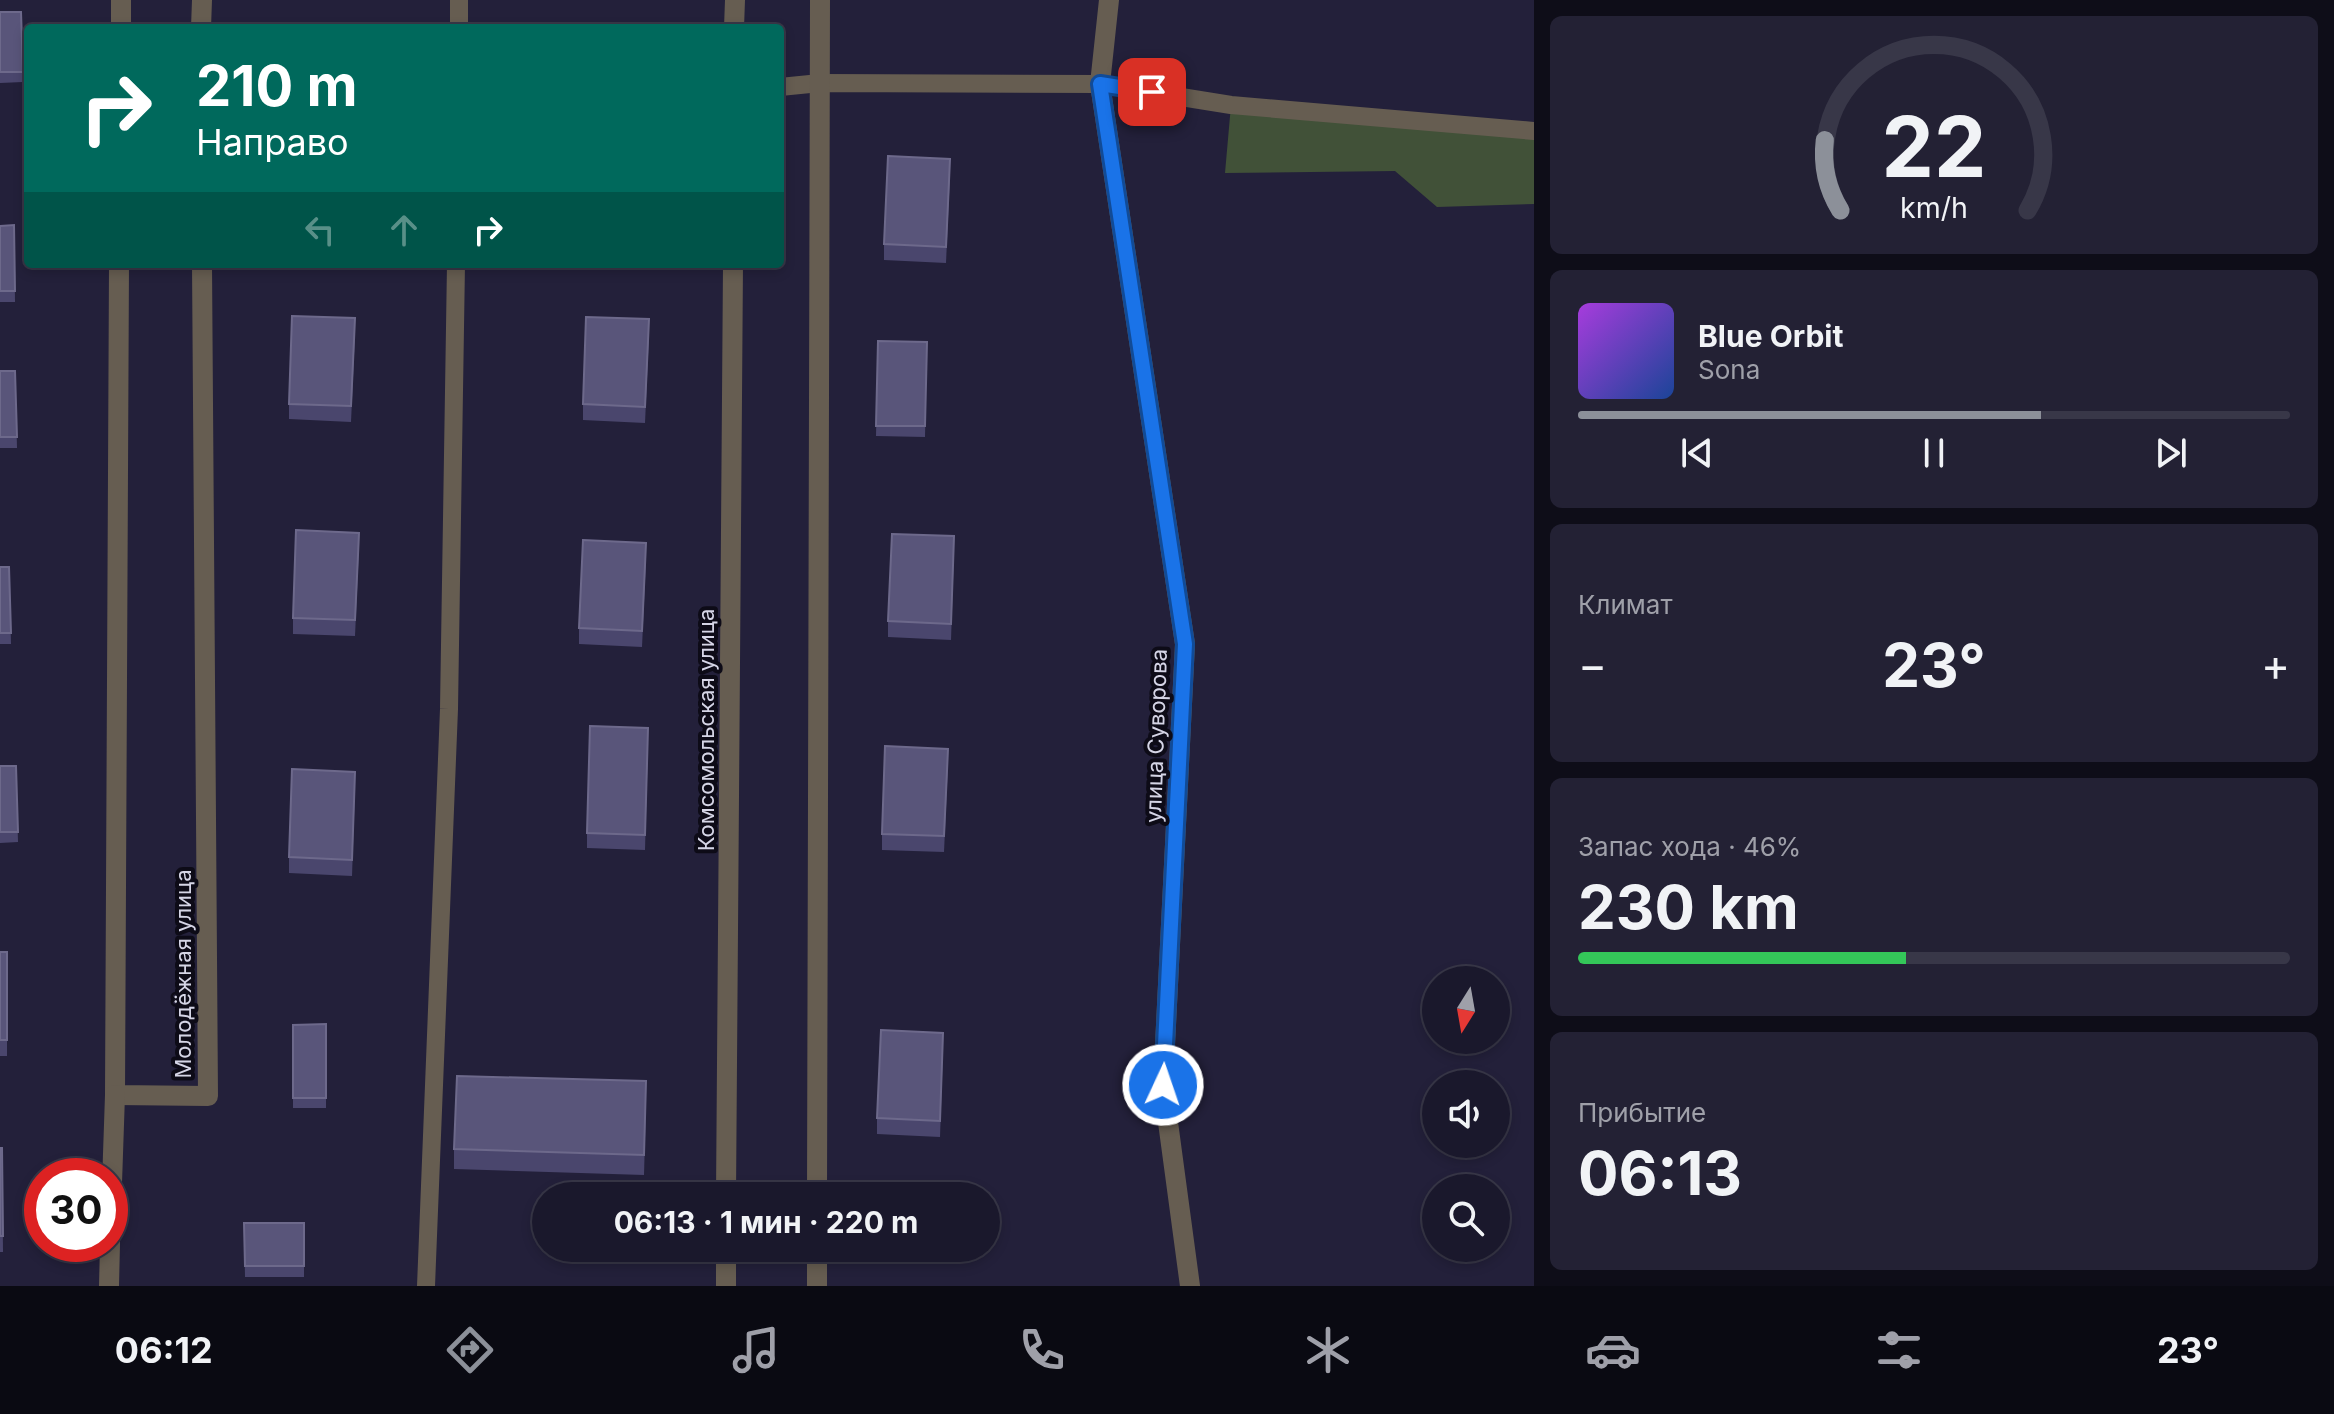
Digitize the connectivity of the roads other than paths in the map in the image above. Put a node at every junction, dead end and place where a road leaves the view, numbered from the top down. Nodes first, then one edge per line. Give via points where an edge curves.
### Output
1 (121, 0) edge
2 (202, 0) edge
3 (459, 0) edge
4 (735, 0) edge
5 (820, 0) edge
6 (1109, 0) edge
7 (121, 24) edge
8 (201, 24) edge
9 (459, 24) edge
10 (734, 24) edge
11 (820, 83) junction
12 (1100, 84) junction
13 (784, 87) edge
14 (1534, 131) edge
15 (119, 268) edge
16 (202, 268) edge
17 (456, 268) edge
18 (733, 268) edge
19 (115, 1095) junction
20 (113, 1158) edge
21 (726, 1182) edge
22 (817, 1182) edge
23 (110, 1262) edge
24 (726, 1262) edge
25 (817, 1262) edge
26 (109, 1286) edge
27 (426, 1286) edge
28 (726, 1286) edge
29 (817, 1286) edge
30 (1190, 1286) edge

1 - 7 street
2 - 8 street
3 - 9 lane
4 - 10 street
5 - 11 street
6 - 12 street, улица Суворова
11 - 12 lane
11 - 13 lane
11 - 22 street
12 - 14 lane via 1231,105
12 - 30 street, улица Суворова via 1185,644 1163,1085
15 - 19 street
16 - 19 street, Молодёжная улица via 208,1096
17 - 27 lane via 449,709
18 - 21 street, Комсомольская улица
19 - 20 street
23 - 26 street
24 - 28 street
25 - 29 street

